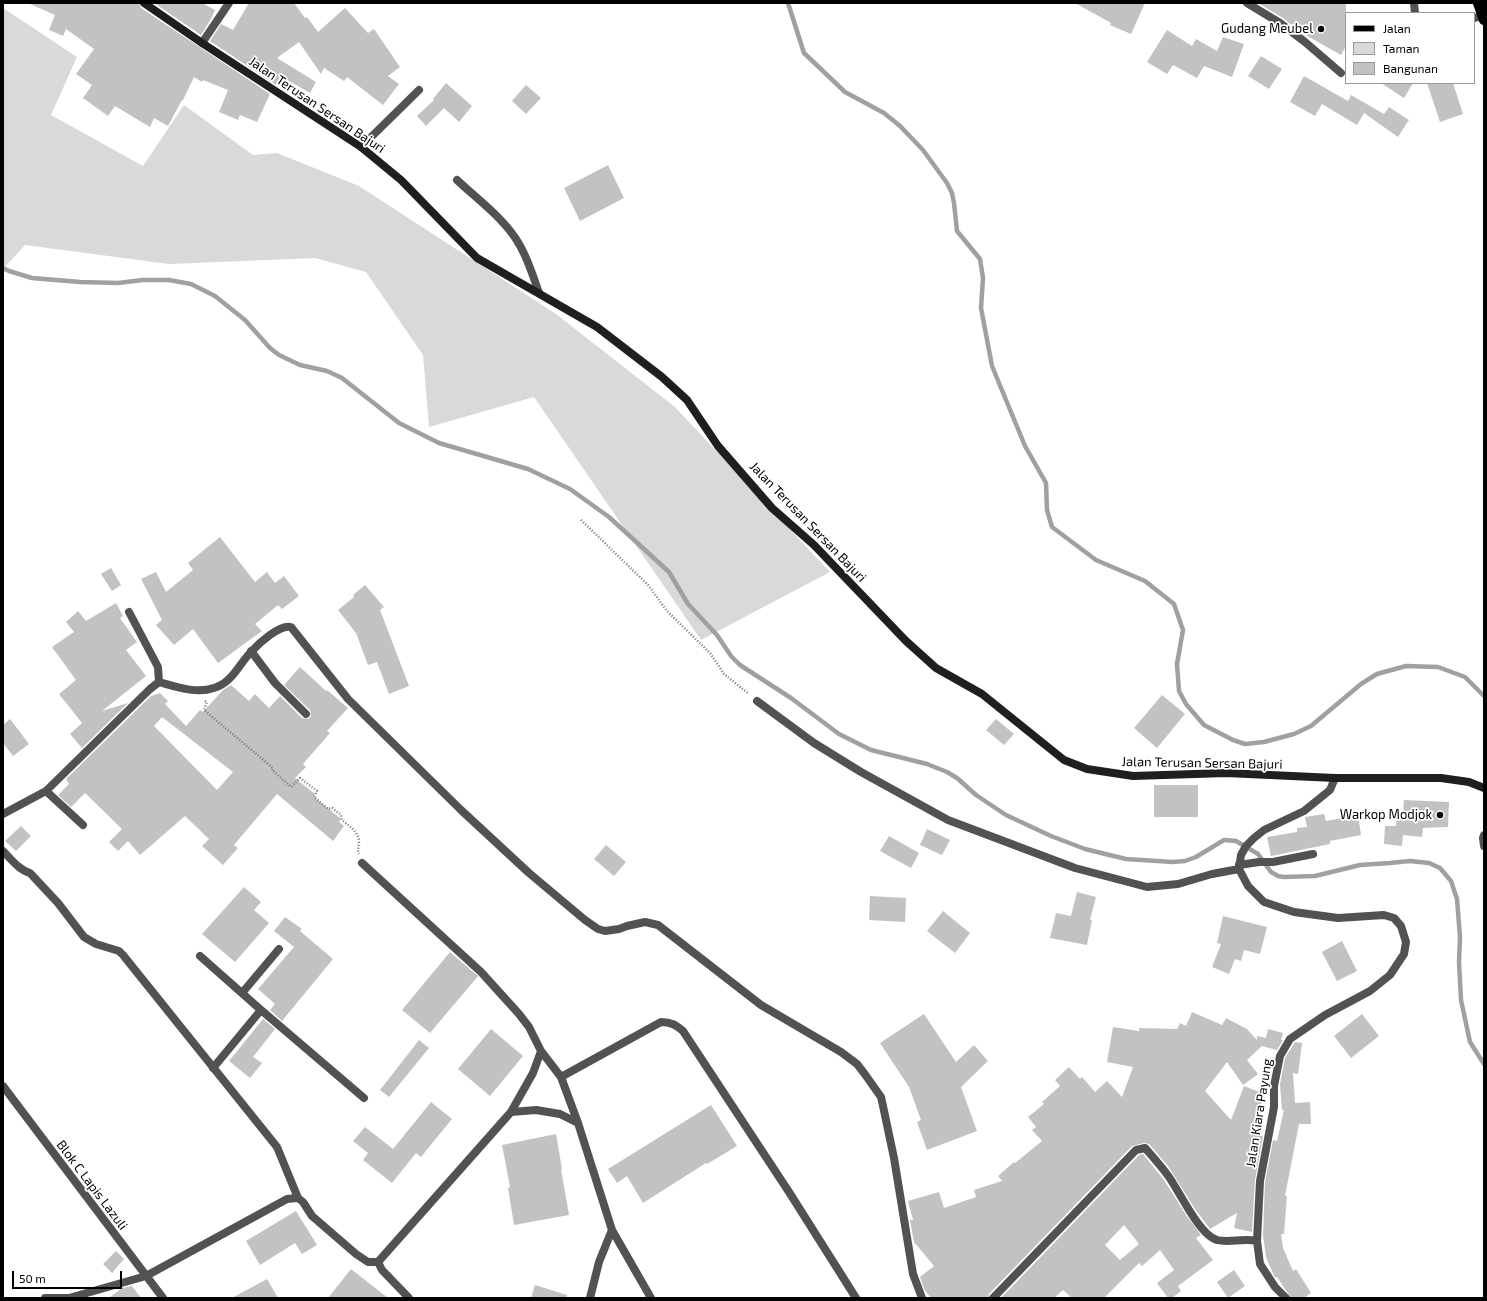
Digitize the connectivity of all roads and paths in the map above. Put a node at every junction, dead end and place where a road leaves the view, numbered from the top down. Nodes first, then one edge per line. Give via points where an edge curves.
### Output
1 (144, 3) edge
2 (229, 3) edge
3 (1247, 3) edge
4 (1478, 3) edge
5 (1480, 18) edge
6 (202, 43) junction
7 (1341, 73) dead end
8 (419, 90) dead end
9 (361, 147) junction
10 (457, 180) dead end
11 (539, 293) junction
12 (581, 520) dead end
13 (129, 612) dead end
14 (251, 651) junction
15 (159, 682) junction
16 (194, 690) junction
17 (757, 701) joint
18 (306, 714) dead end
19 (1335, 778) junction
20 (1484, 788) edge
21 (46, 791) junction
22 (3, 814) edge
23 (83, 825) dead end
24 (1484, 835) edge
25 (1484, 846) edge
26 (3, 851) edge
27 (1312, 854) dead end
28 (362, 863) joint
29 (1239, 867) junction
30 (280, 949) dead end
31 (200, 956) dead end
32 (242, 993) junction
33 (261, 1010) junction
34 (541, 1051) junction
35 (213, 1068) junction
36 (561, 1077) junction
37 (3, 1086) edge
38 (364, 1098) dead end
39 (511, 1112) junction
40 (578, 1123) junction
41 (298, 1198) junction
42 (612, 1230) junction
43 (1257, 1241) junction
44 (378, 1262) junction
45 (146, 1276) junction
46 (45, 1298) edge
47 (163, 1298) edge
48 (410, 1298) edge
49 (590, 1298) edge
50 (651, 1298) edge
51 (856, 1298) edge
52 (922, 1298) edge
53 (993, 1298) edge
54 (1286, 1298) edge

1 - 6 main road, Jalan Terusan Sersan Bajuri
2 - 6 street
3 - 7 street via 1280,23
4 - 5 main road
6 - 9 main road, Jalan Terusan Sersan Bajuri
8 - 9 street
9 - 11 main road, Jalan Terusan Sersan Bajuri via 401,180 477,258
10 - 11 street via 507,227 522,250
11 - 19 main road, Jalan Terusan Sersan Bajuri via 597,326 662,377 687,400 718,446 772,508 814,545 906,641 936,668 982,694 1064,760 1087,769 1134,776 1226,773
12 - 17 path via 648,586 667,611 710,653 724,674
13 - 15 street via 158,667
14 - 16 street via 224,684 215,688
14 - 18 street via 275,683
14 - 52 street via 277,630 291,627 348,699 523,868 585,920 598,929 605,930 619,930 644,922 658,925 761,1005 857,1064 881,1097 914,1274
15 - 16 street
15 - 21 street
16 - 28 path via 207,702 204,710 291,787 300,778 317,790 314,797 328,809 332,808 341,815 342,820 357,833
17 - 29 street via 814,743 948,820 1075,868 1147,887 1178,884
19 - 20 main road, Jalan Terusan Sersan Bajuri via 1441,778 1469,782
19 - 29 street via 1330,790 1304,811 1264,830 1254,838 1241,855
21 - 22 street
21 - 23 street
24 - 25 street
26 - 35 street via 15,864 30,872 58,903 84,938 119,951
27 - 29 street
28 - 34 street via 485,977 529,1027
29 - 43 street, Jalan Kiara Payung via 1248,886 1264,902 1294,912 1338,918 1384,915 1394,918 1401,926 1406,942 1404,954 1390,974 1370,991 1325,1015 1290,1039 1280,1056 1274,1086 1274,1107 1260,1181
30 - 32 street
31 - 32 street
32 - 33 street
33 - 35 street
33 - 38 street
34 - 36 street
34 - 39 street via 533,1073
35 - 41 street via 277,1147
36 - 40 street
36 - 51 street via 661,1022 675,1024 683,1031
37 - 45 street, Blok C Lapis Lazuli
39 - 40 street via 536,1110 560,1114
39 - 44 street
40 - 42 street
41 - 44 street via 312,1216 356,1254 368,1262
41 - 45 street via 287,1199
42 - 49 street via 599,1262
42 - 50 street
43 - 53 street via 1217,1240 1202,1230 1168,1176 1145,1148 1140,1149 1115,1171
43 - 54 street, Jalan Kiara Payung via 1260,1264 1275,1287
44 - 48 street via 382,1270
45 - 46 street via 69,1298
45 - 47 street, Blok C Lapis Lazuli

